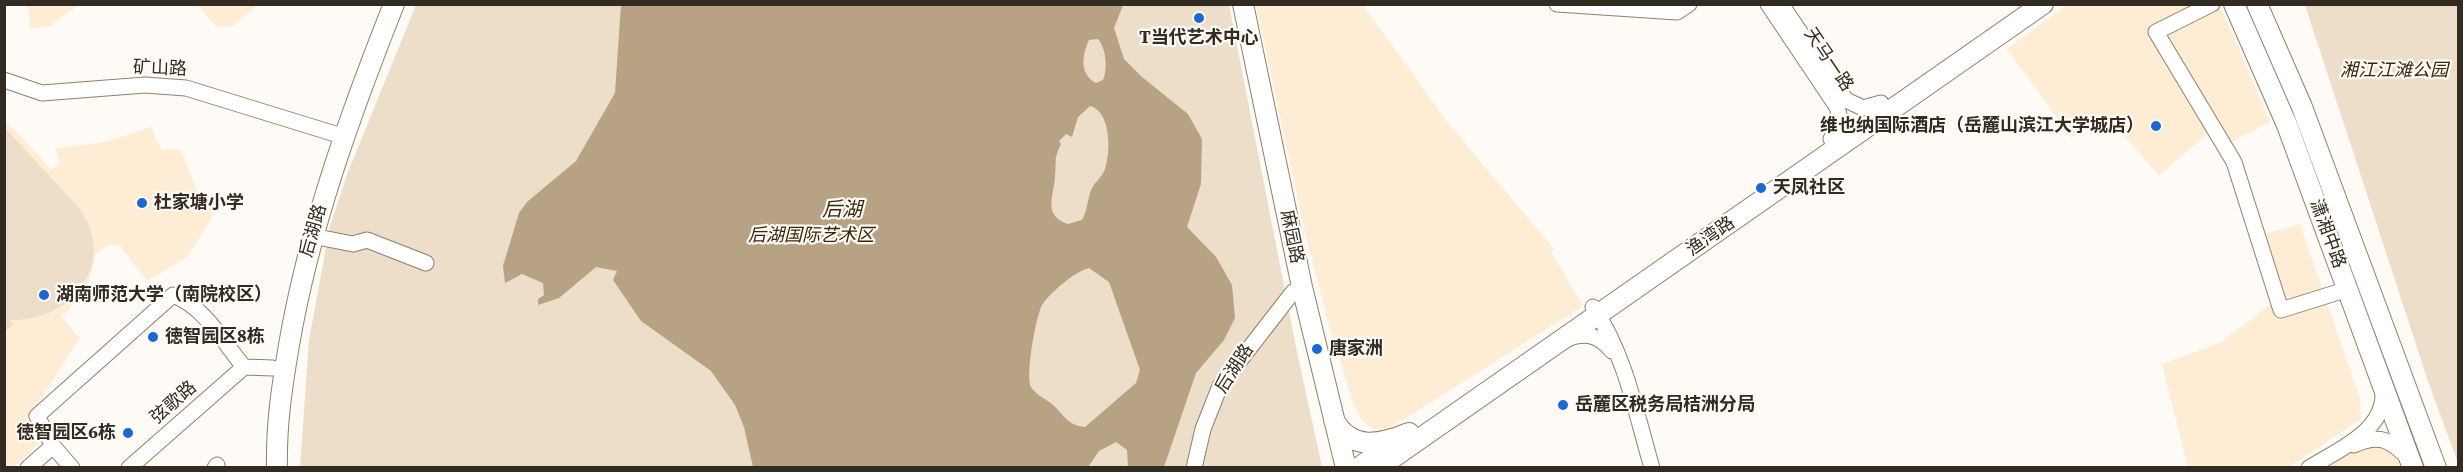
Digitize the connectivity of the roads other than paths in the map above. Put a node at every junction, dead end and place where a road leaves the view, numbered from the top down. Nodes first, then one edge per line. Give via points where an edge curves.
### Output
1 (382, 4) edge
2 (394, 4) edge
3 (1233, 4) edge
4 (1243, 4) edge
5 (1557, 4) edge
6 (1689, 4) edge
7 (1768, 4) edge
8 (1781, 4) edge
9 (2020, 4) edge
10 (2043, 4) edge
11 (2212, 4) edge
12 (2234, 4) edge
13 (2257, 4) edge
14 (4, 80) edge
15 (4, 86) edge
16 (1881, 103) junction
17 (339, 139) junction
18 (1831, 139) junction
19 (312, 236) junction
20 (426, 263) dead end
21 (1298, 289) junction
22 (2348, 289) junction
23 (1630, 294) junction
24 (1592, 313) junction
25 (1559, 343) junction
26 (1614, 349) junction
27 (244, 368) junction
28 (273, 368) junction
29 (2383, 384) junction
30 (1333, 418) junction
31 (1409, 433) junction
32 (53, 446) junction
33 (1400, 453) junction
34 (2412, 464) edge
35 (28, 468) edge
36 (72, 468) edge
37 (129, 468) edge
38 (267, 468) edge
39 (277, 468) edge
40 (1194, 468) edge
41 (1335, 468) edge
42 (1346, 468) edge
43 (1358, 468) edge
44 (1378, 468) edge
45 (1383, 468) edge
46 (1647, 468) edge
47 (1652, 468) edge
48 (2309, 468) edge
49 (2319, 468) edge
50 (2436, 468) edge

1 - 17 main road, 后湖路
2 - 17 main road, 后湖路
3 - 21 main road, 麻园路 via 1267,179
4 - 21 main road, 麻园路
5 - 6 street via 1677,12
7 - 18 street, 天马一路 via 1837,107 1840,122
8 - 16 street, 天马一路 via 1846,100 1863,108
9 - 16 main road, 渔湾路
10 - 23 main road, 渔湾路
11 - 22 street via 2156,32 2234,162 2281,310
12 - 22 main road, 潇湘中路 via 2283,114
13 - 50 main road, 潇湘中路 via 2302,107
14 - 17 street, 矿山路 via 42,93 145,85 186,88
15 - 17 street, 矿山路 via 30,96 53,98 154,90 186,93
16 - 18 main road, 渔湾路
17 - 19 main road, 后湖路
17 - 28 main road, 后湖路 via 309,212 284,299
18 - 24 main road, 渔湾路
19 - 20 street via 353,244 367,240
19 - 39 main road, 后湖路 via 282,374
21 - 30 main road, 麻园路
21 - 40 street, 后湖路 via 1220,386 1203,429
21 - 41 main road, 麻园路
22 - 29 main road, 潇湘中路
23 - 24 main road, 渔湾路
23 - 26 street via 1615,312
24 - 25 main road, 渔湾路
24 - 26 street
24 - 31 main road, 渔湾路
25 - 26 street via 1587,334
25 - 33 main road, 渔湾路
26 - 46 street
26 - 47 street
27 - 28 street
27 - 32 street via 199,311 173,295 37,417
27 - 37 street, 弦歌路
28 - 38 main road, 后湖路
29 - 34 main road, 潇湘中路
29 - 48 street via 2384,406 2376,421
30 - 31 main road via 1346,436 1362,443 1382,443
30 - 42 main road, 麻园路
31 - 43 main road, 渔湾路
32 - 35 street
32 - 36 street
33 - 44 main road, 渔湾路
33 - 45 main road
34 - 49 street via 2388,442 2372,438

